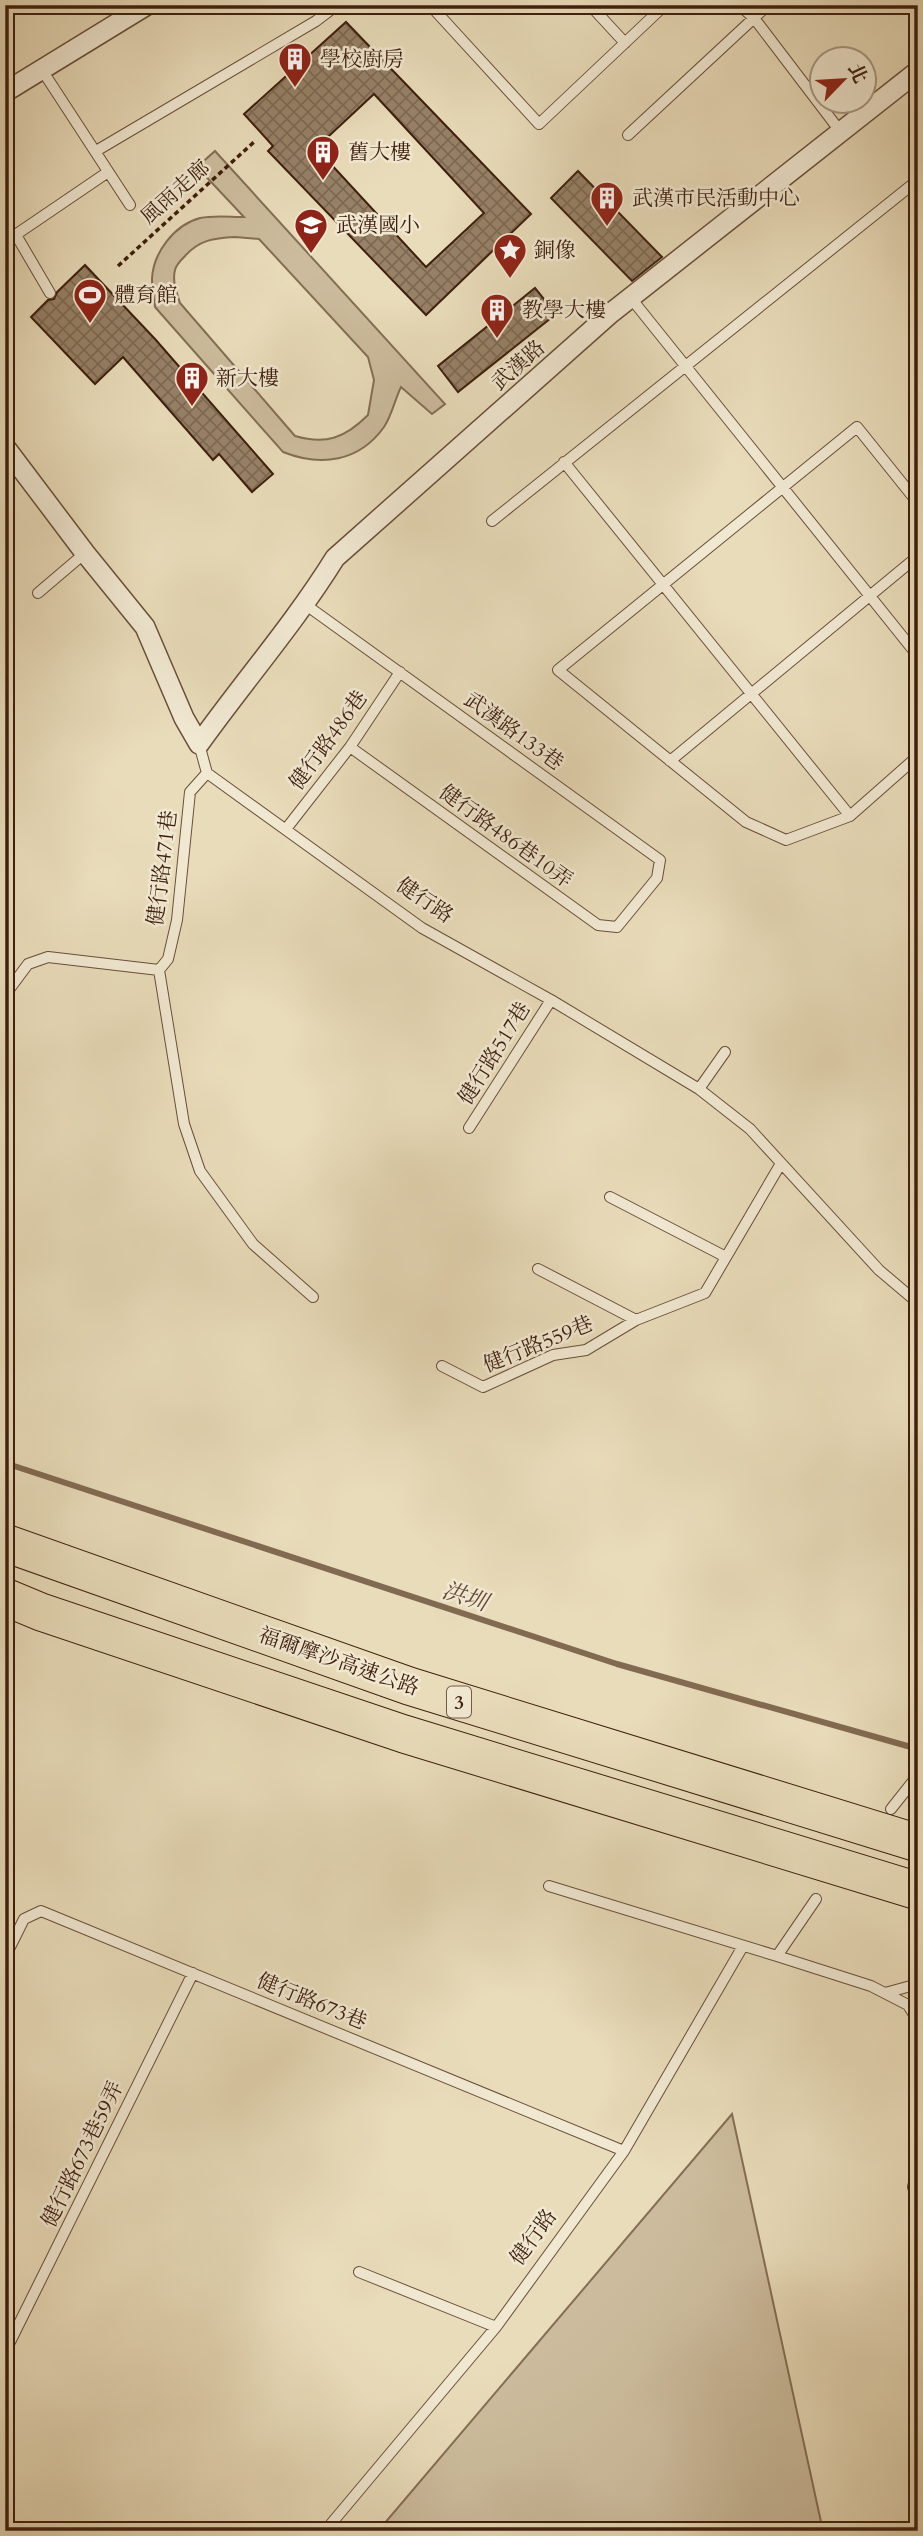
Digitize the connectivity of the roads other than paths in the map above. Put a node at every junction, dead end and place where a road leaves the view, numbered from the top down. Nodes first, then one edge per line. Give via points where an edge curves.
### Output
1 (147, 5) edge
2 (337, 5) edge
3 (430, 5) edge
4 (590, 5) edge
5 (665, 5) edge
6 (739, 5) edge
7 (768, 5) edge
8 (754, 18) junction
9 (625, 43) junction
10 (43, 70) junction
11 (918, 71) edge
12 (5, 92) edge
13 (840, 131) junction
14 (628, 135) dead end
15 (96, 151) junction
16 (108, 172) junction
17 (918, 180) edge
18 (130, 205) dead end
19 (16, 235) junction
20 (5, 242) edge
21 (50, 293) dead end
22 (630, 297) junction
23 (686, 367) junction
24 (5, 447) edge
25 (564, 462) junction
26 (783, 488) junction
27 (918, 503) edge
28 (492, 522) dead end
29 (85, 552) junction
30 (918, 556) edge
31 (664, 586) junction
32 (38, 593) dead end
33 (869, 595) junction
34 (306, 604) junction
35 (918, 656) edge
36 (400, 672) junction
37 (751, 694) junction
38 (199, 744) junction
39 (350, 747) junction
40 (918, 756) edge
41 (670, 761) junction
42 (207, 773) junction
43 (850, 816) junction
44 (286, 829) junction
45 (638, 902) joint
46 (159, 970) junction
47 (5, 995) edge
48 (551, 1000) junction
49 (725, 1052) dead end
50 (699, 1089) junction
51 (469, 1128) dead end
52 (780, 1165) junction
53 (610, 1197) dead end
54 (726, 1256) junction
55 (538, 1269) dead end
56 (313, 1297) dead end
57 (918, 1303) edge
58 (636, 1320) junction
59 (442, 1366) dead end
60 (5, 1543) edge
61 (5, 1597) edge
62 (918, 1775) edge
63 (891, 1809) dead end
64 (918, 1843) edge
65 (549, 1886) dead end
66 (918, 1891) edge
67 (816, 1899) dead end
68 (743, 1946) junction
69 (5, 1956) edge
70 (777, 1956) junction
71 (193, 1973) junction
72 (918, 1984) edge
73 (885, 1993) junction
74 (918, 2021) edge
75 (624, 2151) junction
76 (918, 2167) edge
77 (918, 2203) edge
78 (359, 2272) dead end
79 (496, 2327) junction
80 (5, 2352) edge
81 (325, 2531) edge

1 - 10 street
2 - 15 lane
3 - 9 lane via 539,124
4 - 9 lane
5 - 9 lane
6 - 8 lane
7 - 8 lane
8 - 13 lane
8 - 14 lane
10 - 12 street
10 - 15 lane
11 - 13 street, 武漢路
13 - 22 street, 武漢路
15 - 16 lane
16 - 18 lane
16 - 19 lane
17 - 23 lane
19 - 20 lane
19 - 21 lane
22 - 23 lane
22 - 34 street, 武漢路 via 335,558
23 - 25 lane
23 - 26 lane
24 - 29 street
25 - 28 lane
25 - 31 lane
26 - 27 lane via 857,427
26 - 31 lane
26 - 33 lane
29 - 32 lane
29 - 38 street via 145,627
30 - 33 lane
31 - 37 lane
31 - 41 lane via 558,670
33 - 35 lane
33 - 37 lane
34 - 36 lane, 武漢路133巷
34 - 38 street, 武漢路
36 - 39 lane, 健行路486巷
36 - 45 lane, 武漢路133巷 via 660,860 657,878
37 - 41 lane
37 - 43 lane
38 - 42 lane
39 - 44 lane, 健行路486巷
39 - 45 lane, 健行路486巷10弄 via 598,925 617,927
40 - 43 lane
41 - 43 lane via 746,822 786,840
42 - 44 lane, 健行路
42 - 46 lane, 健行路471巷 via 190,792 177,920 168,959
44 - 48 lane, 健行路 via 422,928
46 - 47 lane via 47,957 28,964
46 - 56 lane via 184,1124 200,1171 253,1244
48 - 50 lane, 健行路
48 - 51 lane, 健行路517巷
49 - 50 lane
50 - 52 lane, 健行路 via 750,1129
52 - 54 lane, 健行路559巷
52 - 57 lane, 健行路 via 878,1270
53 - 54 lane
54 - 58 lane, 健行路559巷 via 705,1293
55 - 58 lane
58 - 59 lane, 健行路559巷 via 586,1350 553,1355 483,1387
60 - 64 highway, 福爾摩沙高速公路 / 3 via 409,1686
61 - 66 highway, 3 via 404,1734
62 - 63 lane
65 - 68 lane
67 - 70 lane
68 - 70 lane
68 - 75 lane, 健行路
69 - 71 lane, 健行路673巷 via 24,1919 41,1911
70 - 73 lane
71 - 75 lane, 健行路673巷
71 - 80 lane, 健行路673巷59弄
72 - 73 lane
73 - 74 lane via 908,2005
75 - 79 lane, 健行路
76 - 77 lane via 913,2187
78 - 79 lane
79 - 81 lane, 健行路

